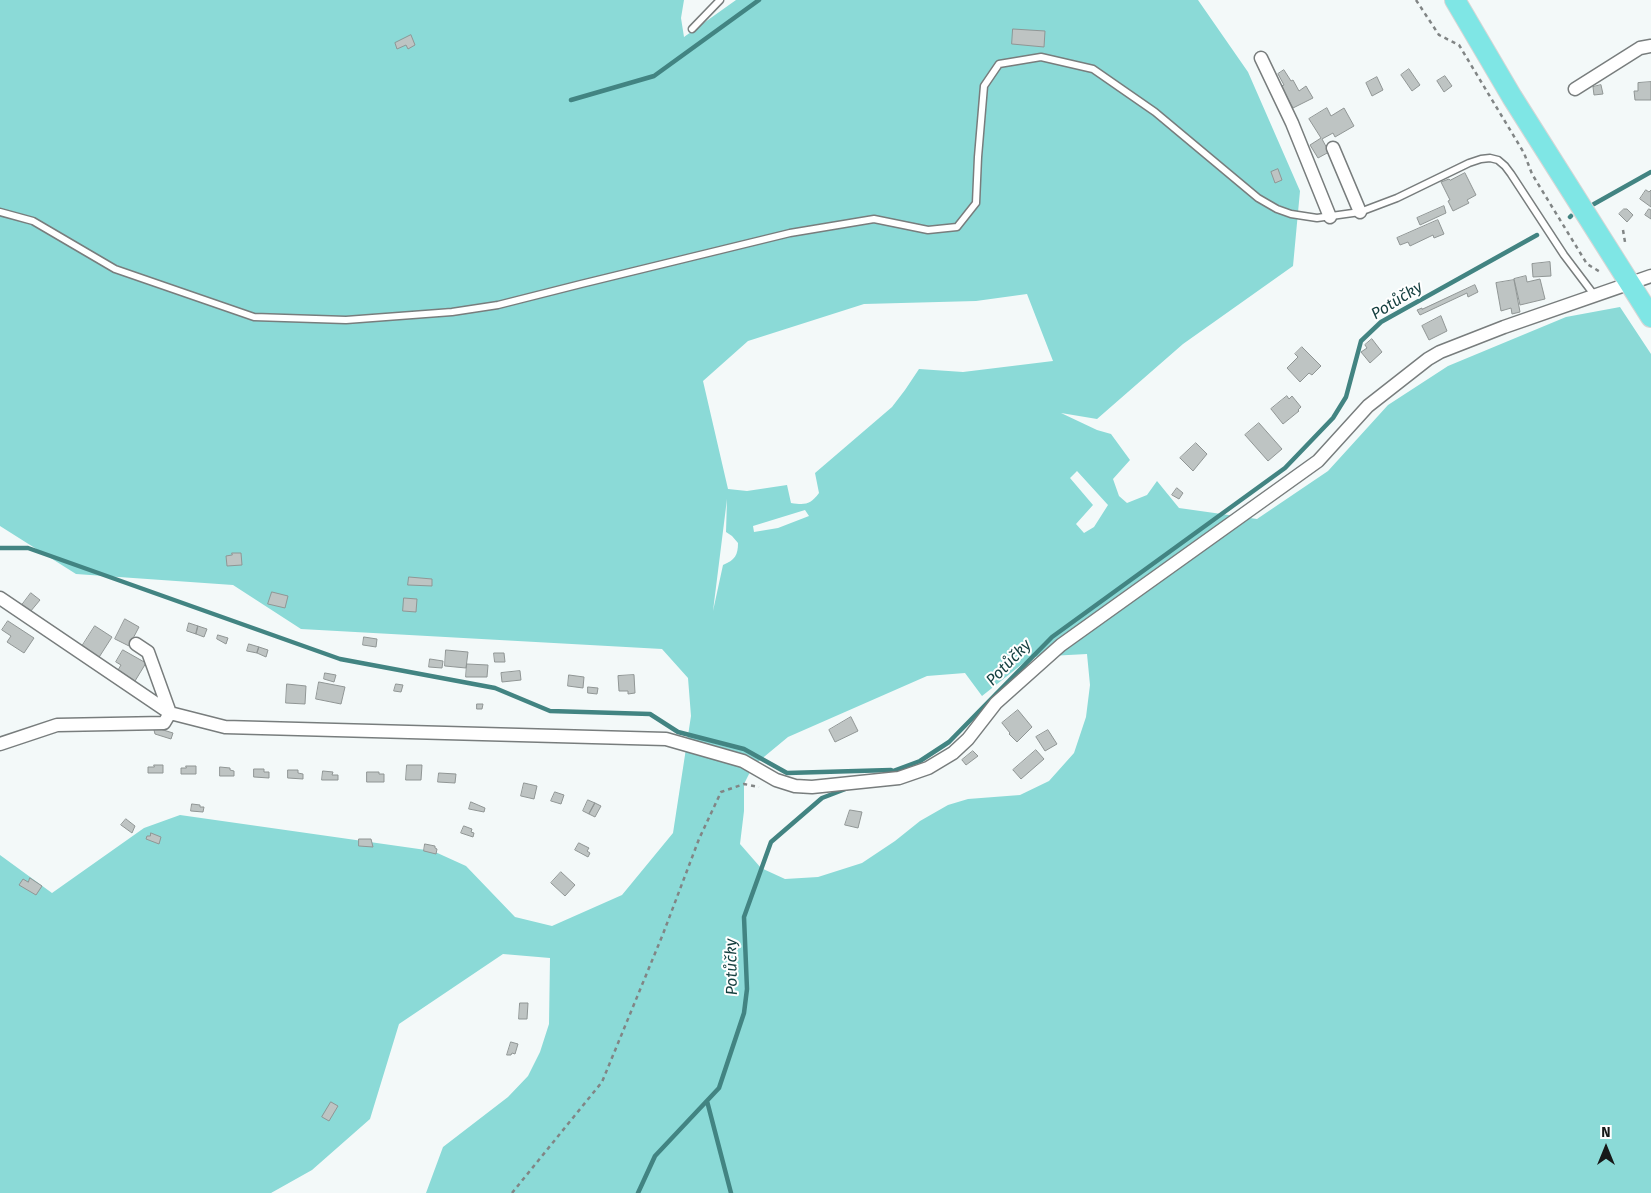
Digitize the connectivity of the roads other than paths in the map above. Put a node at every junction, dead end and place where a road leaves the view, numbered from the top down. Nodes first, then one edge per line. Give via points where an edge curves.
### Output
1 (720, 0) edge
2 (1455, 0) edge
3 (692, 29) dead end
4 (1651, 46) edge
5 (1261, 58) dead end
6 (1575, 89) dead end
7 (1333, 148) dead end
8 (0, 212) edge
9 (1360, 212) junction
10 (1330, 217) junction
11 (1651, 276) edge
12 (1621, 286) junction
13 (1595, 296) junction
14 (1651, 317) edge
15 (0, 598) edge
16 (136, 644) dead end
17 (170, 712) junction
18 (0, 744) edge

1 - 3 lane
2 - 12 main road
4 - 6 street via 1640,48
5 - 10 street via 1292,123
7 - 9 street
8 - 10 lane via 33,221 115,269 254,317 346,320 488,307 800,232 874,219 928,230 957,227 976,203 984,86 999,64 1041,56 1094,69 1155,112 1258,198 1277,209 1304,216
9 - 10 lane
9 - 13 lane via 1469,163 1490,158 1498,160
11 - 12 street
12 - 13 street
12 - 14 main road
13 - 17 street via 1504,327 1428,359 1368,406 1318,461 1061,645 996,702 953,753 928,768 899,778 795,786 776,780 743,761 666,739 225,727
15 - 17 street
16 - 17 street via 148,652
17 - 18 street via 164,723 57,725

